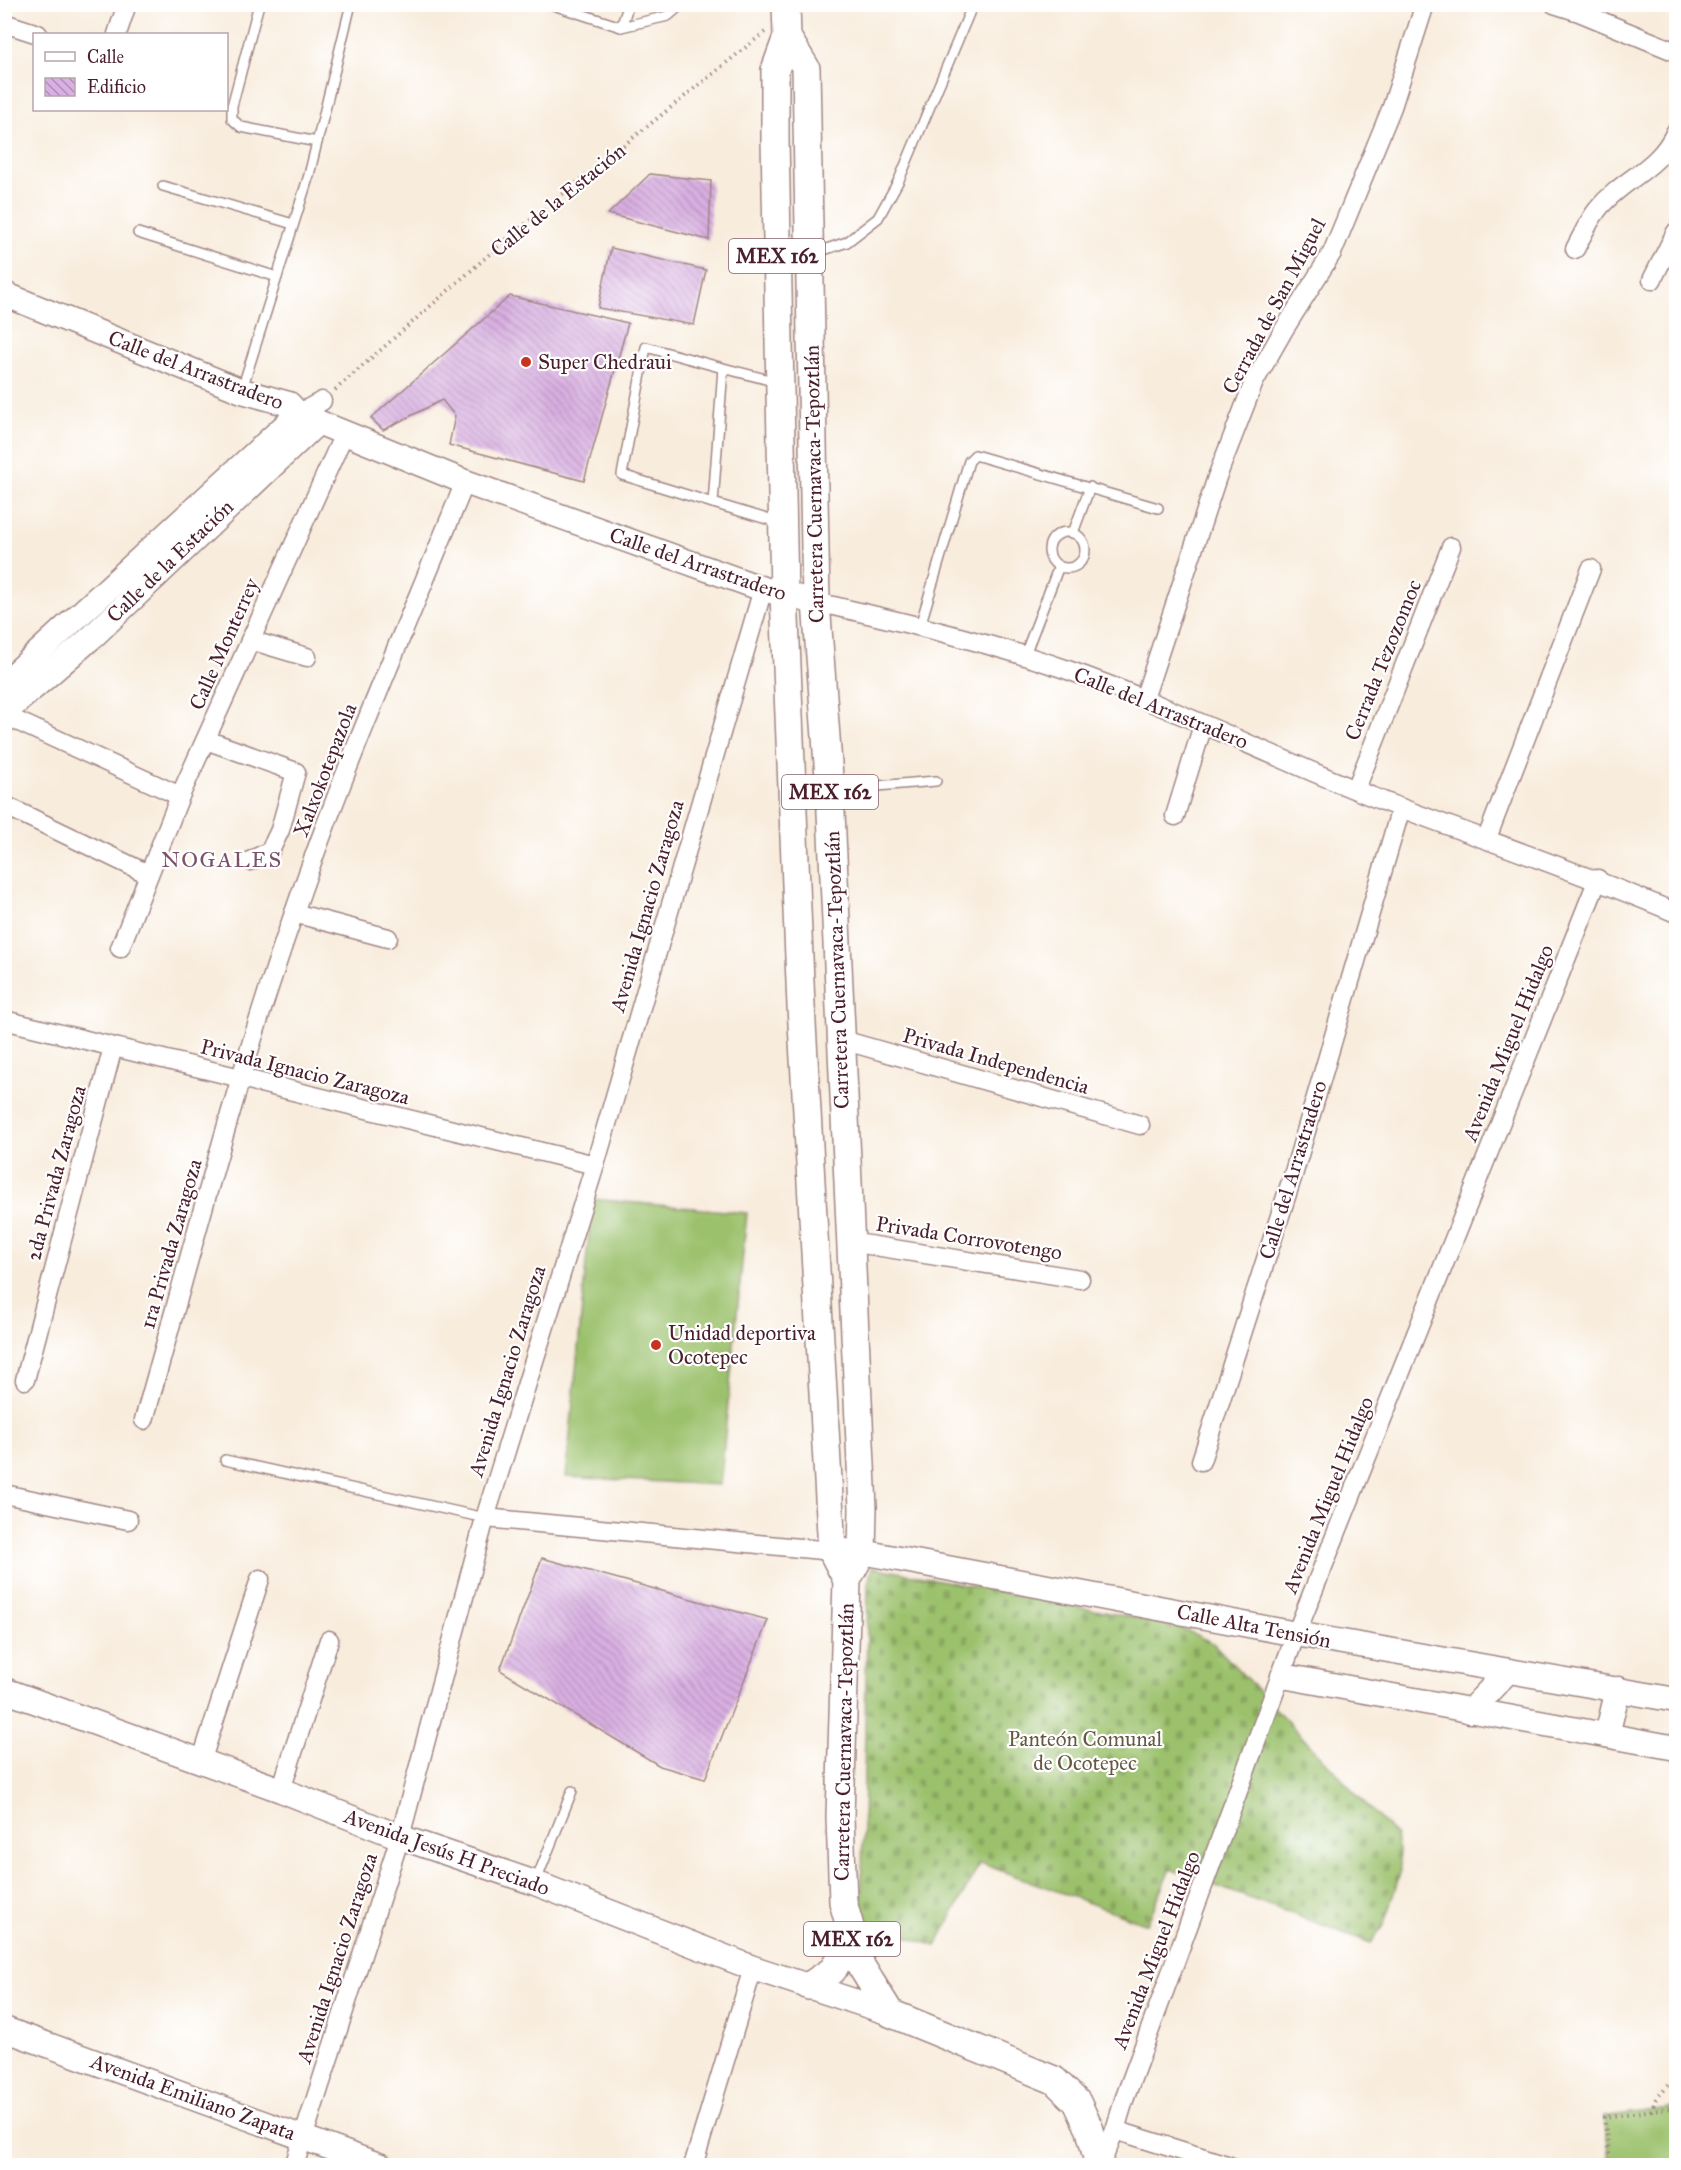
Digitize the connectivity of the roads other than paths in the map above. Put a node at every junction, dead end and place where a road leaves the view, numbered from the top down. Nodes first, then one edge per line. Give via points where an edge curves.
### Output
1 (127, 4) edge
2 (259, 4) edge
3 (351, 4) edge
4 (550, 4) edge
5 (628, 4) edge
6 (682, 4) edge
7 (973, 4) edge
8 (1425, 4) edge
9 (1554, 4) edge
10 (789, 15) edge
11 (4, 23) edge
12 (621, 27) junction
13 (35, 33) edge
14 (117, 33) edge
15 (1677, 52) edge
16 (1677, 131) edge
17 (317, 142) junction
18 (164, 186) dead end
19 (293, 224) junction
20 (1677, 232) edge
21 (138, 233) dead end
22 (1575, 249) dead end
23 (810, 255) junction
24 (277, 277) junction
25 (1652, 280) dead end
26 (4, 294) edge
27 (723, 368) junction
28 (780, 382) junction
29 (242, 391) junction
30 (312, 413) junction
31 (344, 434) junction
32 (465, 482) junction
33 (1090, 487) junction
34 (713, 503) junction
35 (1158, 508) dead end
36 (783, 524) junction
37 (1073, 533) junction
38 (1451, 547) dead end
39 (1059, 566) junction
40 (1591, 568) dead end
41 (774, 592) junction
42 (816, 602) junction
43 (920, 626) junction
44 (250, 640) junction
45 (307, 657) dead end
46 (1024, 657) junction
47 (4, 684) edge
48 (1144, 699) junction
49 (4, 714) edge
50 (1203, 725) junction
51 (206, 740) junction
52 (936, 781) dead end
53 (1356, 789) junction
54 (830, 791) junction
55 (180, 796) junction
56 (4, 805) edge
57 (1401, 808) junction
58 (1175, 816) dead end
59 (1487, 838) junction
60 (250, 861) dead end
61 (148, 874) junction
62 (1598, 879) junction
63 (294, 913) junction
64 (1677, 913) edge
65 (388, 938) dead end
66 (120, 948) dead end
67 (4, 1020) edge
68 (839, 1039) junction
69 (113, 1047) junction
70 (241, 1080) junction
71 (1140, 1125) dead end
72 (595, 1165) junction
73 (850, 1242) junction
74 (1080, 1279) dead end
75 (25, 1380) dead end
76 (144, 1420) dead end
77 (225, 1461) dead end
78 (1201, 1461) dead end
79 (4, 1494) edge
80 (485, 1518) junction
81 (128, 1520) dead end
82 (832, 1551) junction
83 (862, 1552) junction
84 (260, 1579) dead end
85 (847, 1580) junction
86 (1296, 1634) junction
87 (329, 1640) dead end
88 (1508, 1671) junction
89 (1283, 1676) junction
90 (1618, 1689) junction
91 (4, 1690) edge
92 (1677, 1700) edge
93 (1470, 1711) junction
94 (1607, 1735) junction
95 (1677, 1748) edge
96 (201, 1762) junction
97 (281, 1790) junction
98 (572, 1791) dead end
99 (400, 1836) junction
100 (535, 1883) junction
101 (851, 1935) junction
102 (753, 1968) junction
103 (809, 1986) junction
104 (890, 2013) junction
105 (4, 2029) edge
106 (1116, 2130) junction
107 (302, 2136) junction
108 (294, 2166) edge
109 (381, 2166) edge
110 (693, 2166) edge
111 (1099, 2166) edge
112 (1230, 2166) edge

1 - 14 street
2 - 17 lane via 231,119 241,127
3 - 17 lane
4 - 12 lane
5 - 12 lane
6 - 12 lane via 668,16
7 - 23 lane via 899,180 879,218 847,242
8 - 48 street, Cerrada de San Miguel via 1392,107 1332,254 1254,382 1217,477
9 - 15 street
10 - 23 main road, Carretera Cuernavaca-Tepoztlán / MEX 162 via 806,68
10 - 28 main road, Carretera Cuernavaca-Tepoztlán / MEX 162 via 776,70
11 - 13 street
16 - 22 street via 1670,147 1649,168 1597,210
17 - 19 lane
18 - 19 lane
19 - 24 lane
20 - 25 street
21 - 24 lane
23 - 42 main road, Carretera Cuernavaca-Tepoztlán / MEX 162
24 - 29 lane
26 - 29 street, Calle del Arrastradero
27 - 28 lane
27 - 34 lane
27 - 34 lane via 646,347 622,475
28 - 36 main road, Carretera Cuernavaca-Tepoztlán / MEX 162
29 - 30 street, Calle del Arrastradero
30 - 31 street, Calle del Arrastradero
30 - 47 street, Calle de la Estación
30 - 49 street, Calle de la Estación via 93,636
31 - 32 street, Calle del Arrastradero
31 - 44 street, Calle Monterrey
32 - 41 street, Calle del Arrastradero
32 - 63 street, Xalxokotepazola via 357,746
33 - 35 lane
33 - 37 lane
33 - 43 lane via 975,455 969,460
34 - 36 lane
36 - 41 main road, Carretera Cuernavaca-Tepoztlán / MEX 162
37 - 39 lane via 1058,534 1049,546 1049,554
37 - 39 lane via 1084,545 1081,561 1075,566
38 - 53 street, Cerrada Tezozomoc
39 - 46 lane
40 - 59 street
41 - 42 street, Calle del Arrastradero
41 - 72 street, Avenida Ignacio Zaragoza
41 - 82 main road, Carretera Cuernavaca-Tepoztlán / MEX 162
42 - 43 street, Calle del Arrastradero
42 - 54 main road, Carretera Cuernavaca-Tepoztlán / MEX 162
43 - 46 street, Calle del Arrastradero
44 - 45 street
44 - 51 street, Calle Monterrey
46 - 48 street, Calle del Arrastradero
48 - 50 street, Calle del Arrastradero
49 - 55 street
50 - 53 street, Calle del Arrastradero
50 - 58 street
51 - 55 street, Calle Monterrey
51 - 60 street via 296,771 280,830 270,851
52 - 54 lane
53 - 57 street, Calle del Arrastradero
54 - 68 main road, Carretera Cuernavaca-Tepoztlán / MEX 162
55 - 61 street, Calle Monterrey
56 - 61 street
57 - 59 street, Calle del Arrastradero
57 - 78 street, Calle del Arrastradero via 1294,1172
59 - 62 street, Calle del Arrastradero
61 - 66 street, Calle Monterrey
62 - 64 street, Calle del Arrastradero
62 - 86 street, Avenida Miguel Hidalgo
63 - 65 street
63 - 70 street, Xalxokotepazola
67 - 69 street, Privada Ignacio Zaragoza
68 - 71 street, Privada Independencia
68 - 73 main road, Carretera Cuernavaca-Tepoztlán / MEX 162
69 - 70 street, Privada Ignacio Zaragoza
69 - 75 street, 2da Privada Zaragoza
70 - 72 street, Privada Ignacio Zaragoza
70 - 76 street, 1ra Privada Zaragoza
72 - 80 street, Avenida Ignacio Zaragoza
73 - 74 street, Privada Corrovotengo
73 - 83 main road, Carretera Cuernavaca-Tepoztlán / MEX 162
77 - 80 lane
79 - 81 street
80 - 82 street
80 - 99 street, Avenida Ignacio Zaragoza
82 - 83 street, Calle Alta Tensión
82 - 85 main road, Carretera Cuernavaca-Tepoztlán / MEX 162
83 - 85 main road, Carretera Cuernavaca-Tepoztlán / MEX 162
83 - 86 street, Calle Alta Tensión
84 - 96 street
85 - 101 main road, Carretera Cuernavaca-Tepoztlán / MEX 162 via 840,1817 843,1902
86 - 88 street, Calle Alta Tensión
86 - 89 street, Avenida Miguel Hidalgo
87 - 97 street
88 - 90 street, Calle Alta Tensión
88 - 93 street
89 - 93 street, Calle Alta Tensión
89 - 106 street, Avenida Miguel Hidalgo
90 - 92 street, Calle Alta Tensión
90 - 94 street
91 - 96 street, Avenida Jesús H Preciado
93 - 94 street, Calle Alta Tensión
94 - 95 street, Calle Alta Tensión
96 - 97 street, Avenida Jesús H Preciado
97 - 99 street, Avenida Jesús H Preciado
98 - 100 lane
99 - 100 street, Avenida Jesús H Preciado
99 - 107 street, Avenida Ignacio Zaragoza
100 - 102 street, Avenida Jesús H Preciado
101 - 103 main road via 834,1970
101 - 104 main road, Carretera Cuernavaca-Tepoztlán / MEX 162 via 861,1966
102 - 103 street, Avenida Jesús H Preciado
102 - 110 street
103 - 104 street, Avenida Jesús H Preciado
104 - 111 main road via 1054,2080 1077,2102 1090,2130
105 - 107 street, Avenida Emiliano Zapata
106 - 111 street, Avenida Miguel Hidalgo
106 - 112 street
107 - 108 street, Avenida Ignacio Zaragoza
107 - 109 street, Avenida Emiliano Zapata

